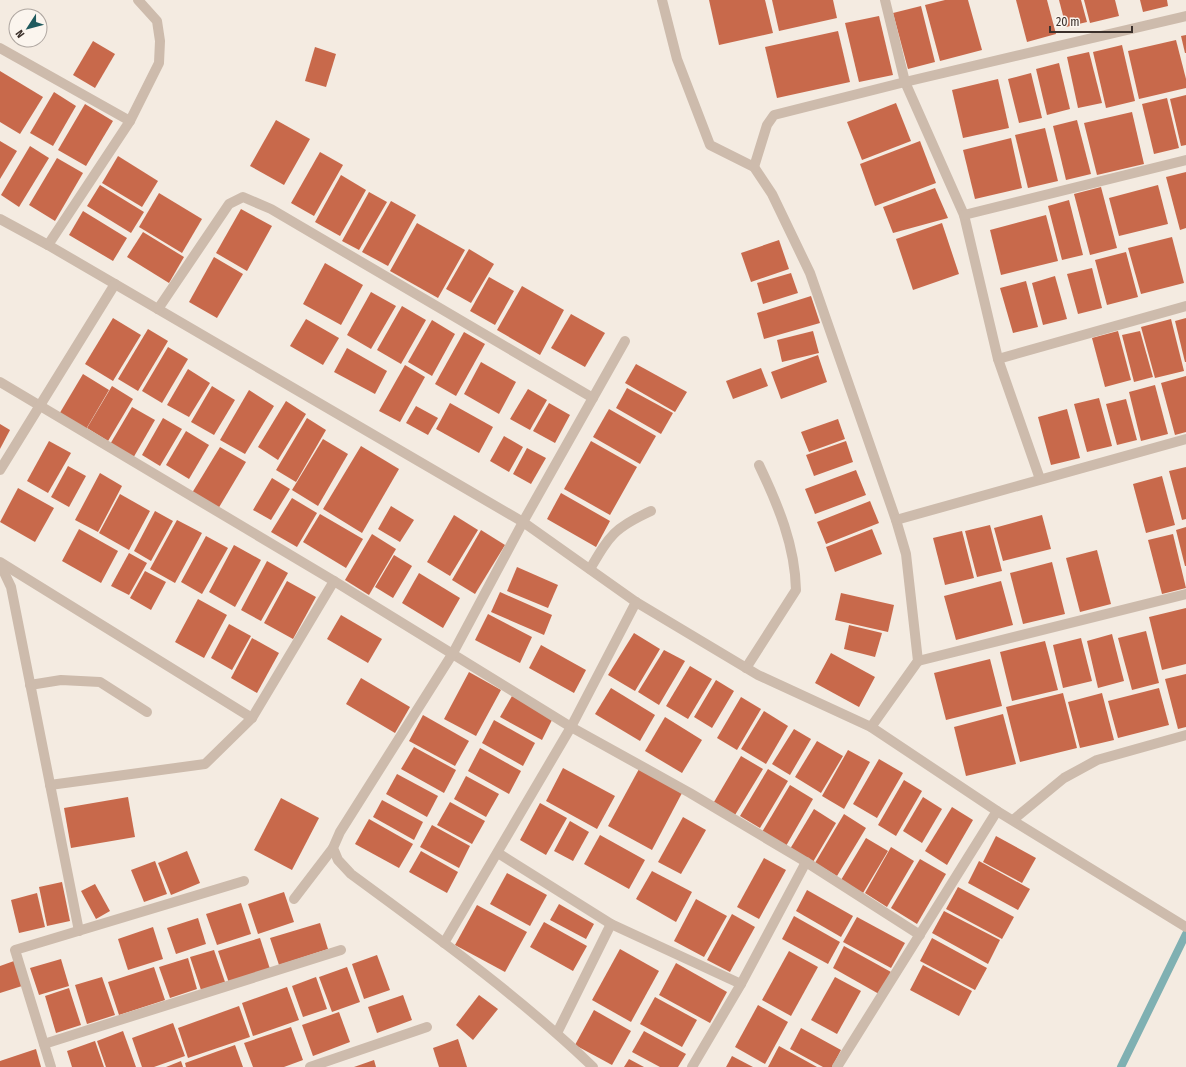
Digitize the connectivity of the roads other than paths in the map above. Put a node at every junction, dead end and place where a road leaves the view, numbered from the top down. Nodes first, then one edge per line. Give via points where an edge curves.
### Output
1 (138, 0) edge
2 (662, 0) edge
3 (885, 0) edge
4 (1186, 16) edge
5 (0, 48) edge
6 (905, 82) junction
7 (130, 121) junction
8 (1186, 160) edge
9 (754, 167) junction
10 (964, 215) junction
11 (0, 219) edge
12 (48, 245) junction
13 (115, 284) junction
14 (1186, 306) edge
15 (158, 309) junction
16 (625, 341) dead end
17 (998, 359) junction
18 (0, 382) edge
19 (593, 398) junction
20 (39, 405) junction
21 (1186, 438) edge
22 (758, 465) dead end
23 (0, 470) edge
24 (1040, 480) junction
25 (651, 511) dead end
26 (896, 520) junction
27 (523, 522) junction
28 (0, 563) edge
29 (590, 569) junction
30 (334, 581) junction
31 (1186, 594) edge
32 (636, 602) junction
33 (453, 653) junction
34 (918, 661) junction
35 (746, 668) junction
36 (30, 685) junction
37 (147, 712) dead end
38 (252, 718) junction
39 (871, 726) junction
40 (571, 727) junction
41 (1186, 735) edge
42 (50, 785) junction
43 (998, 811) junction
44 (1013, 820) junction
45 (333, 848) junction
46 (498, 853) junction
47 (806, 862) junction
48 (244, 881) dead end
49 (294, 899) dead end
50 (611, 924) junction
51 (1186, 927) edge
52 (78, 931) junction
53 (920, 935) junction
54 (444, 944) junction
55 (341, 950) dead end
56 (741, 984) junction
57 (427, 1027) dead end
58 (557, 1033) junction
59 (44, 1044) junction
60 (51, 1067) edge
61 (310, 1067) edge
62 (593, 1067) edge
63 (692, 1067) edge
64 (837, 1067) edge

1 - 7 street via 156,22 160,41 160,63
2 - 9 street via 677,59 710,145
3 - 6 street
4 - 6 street
5 - 7 street
6 - 9 street via 774,115 767,124
6 - 10 street
7 - 12 street
8 - 10 street
9 - 26 street via 772,194 810,273
10 - 17 street
11 - 12 street
12 - 13 street
13 - 15 street
13 - 20 street
14 - 17 street
15 - 19 street via 229,204 243,197 271,209
15 - 27 street
16 - 19 street
17 - 24 street
18 - 20 street
19 - 27 street
20 - 23 street
20 - 30 street
21 - 24 street
22 - 35 street via 777,503 790,545 796,590
24 - 26 street
25 - 29 street via 632,519 610,536
26 - 34 street via 906,554
27 - 29 street
27 - 33 street
28 - 36 street via 11,587
28 - 38 street
29 - 32 street
30 - 33 street
30 - 38 street
31 - 34 street
32 - 35 street
32 - 40 street
33 - 40 street
33 - 45 street via 340,832
34 - 39 street
35 - 39 street
36 - 37 street via 62,680 100,682
36 - 42 street
38 - 42 street via 205,764
39 - 43 street
40 - 46 street
40 - 47 street via 690,793
41 - 44 street via 1097,760 1064,778
42 - 52 street
43 - 44 street
43 - 53 street
44 - 51 street
45 - 49 street
45 - 54 street via 338,860 351,874
46 - 50 street
46 - 54 street
47 - 53 street
47 - 56 street
48 - 52 street
50 - 56 street
50 - 58 street
52 - 59 street via 15,950
53 - 64 street
54 - 58 street
55 - 59 street
56 - 63 street
57 - 61 street
58 - 62 street
59 - 60 street

